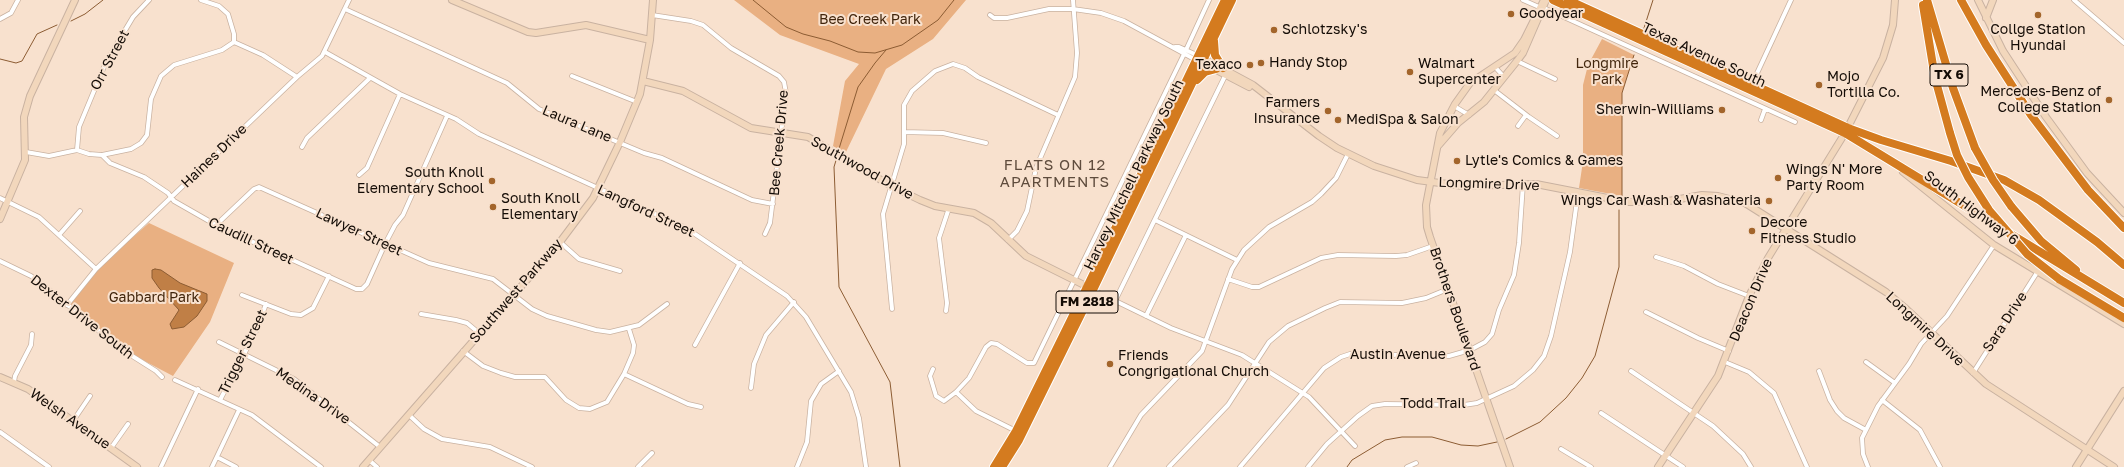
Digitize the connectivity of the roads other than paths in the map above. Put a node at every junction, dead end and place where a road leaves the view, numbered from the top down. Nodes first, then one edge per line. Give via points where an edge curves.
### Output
1 (18, 0) edge
2 (75, 0) edge
3 (149, 0) edge
4 (201, 0) edge
5 (349, 0) edge
6 (452, 0) edge
7 (653, 0) edge
8 (1073, 0) edge
9 (1209, 0) edge
10 (1225, 0) edge
11 (1232, 0) edge
12 (1523, 0) edge
13 (1545, 0) edge
14 (1553, 0) edge
15 (1568, 0) edge
16 (1791, 0) edge
17 (1895, 0) edge
18 (1923, 0) edge
19 (1927, 0) edge
20 (1961, 0) edge
21 (1993, 0) edge
22 (2074, 0) edge
23 (1978, 1) edge
24 (1542, 8) junction
25 (345, 9) junction
26 (1073, 9) junction
27 (652, 15) junction
28 (990, 16) dead end
29 (1986, 18) junction
30 (0, 19) edge
31 (1215, 36) junction
32 (650, 40) junction
33 (234, 42) junction
34 (2124, 43) edge
35 (325, 52) junction
36 (1185, 52) junction
37 (1201, 59) junction
38 (1517, 61) junction
39 (1705, 62) junction
40 (1695, 66) junction
41 (1495, 68) junction
42 (1221, 70) junction
43 (1691, 75) junction
44 (572, 76) dead end
45 (298, 77) junction
46 (1504, 77) junction
47 (370, 78) junction
48 (1555, 78) dead end
49 (643, 82) junction
50 (1752, 84) junction
51 (1191, 89) junction
52 (1494, 90) junction
53 (400, 94) junction
54 (637, 102) junction
55 (1798, 105) junction
56 (1454, 106) junction
57 (1783, 106) junction
58 (1765, 109) junction
59 (1058, 115) junction
60 (1469, 115) junction
61 (1526, 115) junction
62 (448, 116) junction
63 (1760, 120) dead end
64 (1795, 122) dead end
65 (1518, 126) dead end
66 (1847, 130) junction
67 (782, 132) junction
68 (904, 132) junction
69 (1557, 136) dead end
70 (620, 142) junction
71 (986, 144) dead end
72 (302, 147) dead end
73 (1437, 147) junction
74 (77, 150) junction
75 (26, 152) junction
76 (1348, 154) junction
77 (102, 155) junction
78 (1892, 164) junction
79 (359, 175) dead end
80 (1430, 182) junction
81 (1523, 184) junction
82 (893, 187) junction
83 (599, 188) junction
84 (1578, 193) junction
85 (0, 198) edge
86 (171, 198) junction
87 (8, 202) junction
88 (773, 204) junction
89 (949, 208) junction
90 (80, 211) dead end
91 (2124, 213) edge
92 (0, 219) edge
93 (1155, 220) junction
94 (216, 225) junction
95 (1786, 228) junction
96 (2124, 228) edge
97 (765, 234) dead end
98 (60, 235) junction
99 (1186, 235) junction
100 (1008, 240) junction
101 (560, 242) junction
102 (385, 244) junction
103 (1994, 245) junction
104 (1433, 246) junction
105 (1656, 257) dead end
106 (1237, 260) junction
107 (0, 261) edge
108 (740, 263) junction
109 (2124, 265) edge
110 (96, 269) junction
111 (620, 271) dead end
112 (2038, 271) junction
113 (329, 276) junction
114 (1228, 279) junction
115 (1074, 280) junction
116 (2099, 287) junction
117 (1090, 288) junction
118 (1448, 289) junction
119 (242, 295) dead end
120 (512, 296) junction
121 (1750, 296) junction
122 (1115, 301) junction
123 (794, 302) junction
124 (2124, 303) edge
125 (266, 304) junction
126 (667, 304) dead end
127 (67, 305) junction
128 (892, 309) dead end
129 (946, 311) dead end
130 (1646, 312) dead end
131 (421, 314) dead end
132 (1146, 316) junction
133 (2124, 318) edge
134 (2124, 324) edge
135 (629, 329) junction
136 (479, 333) junction
137 (1931, 333) junction
138 (32, 334) dead end
139 (1206, 341) junction
140 (219, 342) dead end
141 (695, 345) dead end
142 (1470, 350) junction
143 (463, 351) junction
144 (1729, 351) junction
145 (244, 354) junction
146 (1725, 362) junction
147 (1866, 362) dead end
148 (1255, 364) junction
149 (933, 369) dead end
150 (1631, 371) dead end
151 (1819, 371) dead end
152 (840, 372) junction
153 (624, 374) junction
154 (1973, 374) junction
155 (0, 377) edge
156 (162, 377) dead end
157 (175, 380) dead end
158 (14, 382) junction
159 (1895, 383) junction
160 (751, 388) dead end
161 (198, 389) junction
162 (2124, 391) edge
163 (956, 392) junction
164 (1303, 393) junction
165 (90, 396) dead end
166 (1486, 399) junction
167 (220, 400) junction
168 (1882, 400) junction
169 (701, 407) dead end
170 (239, 410) junction
171 (1601, 413) dead end
172 (1694, 414) junction
173 (409, 415) junction
174 (73, 421) junction
175 (128, 424) dead end
176 (1016, 430) junction
177 (1866, 430) junction
178 (1341, 431) junction
179 (0, 432) edge
180 (1355, 446) dead end
181 (380, 447) junction
182 (111, 448) junction
183 (1561, 449) dead end
184 (2087, 449) junction
185 (652, 453) dead end
186 (1665, 455) junction
187 (217, 457) junction
188 (369, 460) junction
189 (1416, 463) dead end
190 (134, 466) edge
191 (49, 467) edge
192 (161, 467) edge
193 (212, 467) edge
194 (236, 467) edge
195 (321, 467) edge
196 (363, 467) edge
197 (377, 467) edge
198 (532, 467) edge
199 (638, 467) edge
200 (797, 467) edge
201 (866, 467) edge
202 (994, 467) edge
203 (1002, 467) edge
204 (1110, 467) edge
205 (1169, 467) edge
206 (1240, 467) edge
207 (1308, 467) edge
208 (1407, 467) edge
209 (1510, 467) edge
210 (1591, 467) edge
211 (1658, 467) edge
212 (1683, 467) edge
213 (1751, 467) edge
214 (1807, 467) edge
215 (1868, 467) edge
216 (1940, 467) edge
217 (2076, 467) edge
218 (2114, 467) edge

1 - 30 street via 11,13
2 - 75 street via 30,96 24,117
3 - 74 street, Orr Street via 133,17 106,62 79,127
4 - 33 street via 219,6 228,14
5 - 25 street, Haines Drive
6 - 32 street via 528,32 586,25
7 - 27 street, Southwest Parkway
8 - 26 street
9 - 36 street
10 - 37 highway, Harvey Mitchell Parkway South / FM 2818
11 - 31 highway, Harvey Mitchell Parkway South / FM 2818
12 - 24 street, Texas Avenue South
13 - 24 street, Brothers Boulevard
14 - 40 highway, Texas Avenue South
15 - 39 highway, Texas Avenue South
16 - 50 street
17 - 66 street, Deacon Drive via 1893,25 1883,58
18 - 133 highway, bridge via 1936,78 1957,155 1968,177 1989,210 2024,250 2059,279
19 - 116 highway, TX 6, bridge via 1953,88 1975,148 1993,180 2041,241
20 - 96 highway via 1986,45 2031,115 2088,190
21 - 23 street via 1984,4
21 - 29 street
22 - 34 street
23 - 29 street
24 - 38 street, Brothers Boulevard
24 - 41 street, Brothers Boulevard via 1515,53
24 - 43 street, Texas Avenue South
25 - 35 street, Haines Drive
25 - 70 street, Laura Lane via 507,83 539,109
26 - 28 street, Longmire Drive via 1042,10 1007,18
26 - 36 street, Longmire Drive via 1112,16
26 - 59 street via 1077,64 1071,88
27 - 32 street, Southwest Parkway
27 - 67 street, Bee Creek Drive via 703,25 731,48 779,76 784,82 786,93
29 - 91 street via 2015,70 2046,117 2087,173
31 - 37 highway, Harvey Mitchell Parkway South / FM 2818
31 - 42 highway via 1213,50
32 - 49 street, Southwest Parkway
33 - 45 street via 264,55
33 - 77 street via 222,50 194,57 170,68 161,76 155,87 147,135 141,143 131,149
35 - 45 street, Haines Drive
35 - 47 street, Langford Street
36 - 37 street, Longmire Drive
36 - 115 street
37 - 42 street, Longmire Drive
37 - 51 highway, Harvey Mitchell Parkway South / FM 2818
37 - 117 highway, Harvey Mitchell Parkway South / FM 2818
38 - 46 street, Brothers Boulevard
38 - 48 street
39 - 40 highway
39 - 50 highway, Texas Avenue South
40 - 43 street
40 - 57 highway, Texas Avenue South
41 - 46 street
41 - 56 street, Brothers Boulevard via 1470,83
42 - 51 highway via 1203,74
42 - 76 street, Longmire Drive via 1256,88 1319,136
42 - 93 street
43 - 58 street, Texas Avenue South
44 - 54 street
45 - 86 street, Haines Drive
46 - 52 street, Brothers Boulevard
47 - 53 street, Langford Street
47 - 72 street via 307,138
49 - 54 street, Southwest Parkway
49 - 67 street, Southwood Drive via 683,91 751,128
50 - 55 highway, Texas Avenue South
51 - 117 highway, Harvey Mitchell Parkway South / FM 2818
52 - 60 street, Brothers Boulevard
52 - 61 street
53 - 62 street, Langford Street
53 - 79 street via 366,168
54 - 70 street, Southwest Parkway
55 - 57 highway
55 - 66 highway, Texas Avenue South
56 - 60 street
56 - 73 street, Brothers Boulevard via 1440,133
57 - 66 highway, Texas Avenue South
58 - 63 street
58 - 64 street, Texas Avenue South
59 - 68 street via 978,77 965,68 948,64 934,71 907,98 903,113
59 - 100 street via 1036,168 1027,211 1017,231
60 - 73 street, Brothers Boulevard via 1454,127
61 - 65 street
61 - 69 street
62 - 83 street, Langford Street via 479,134
62 - 102 street via 403,215
66 - 78 highway, South Highway 6
66 - 95 street, Deacon Drive
66 - 109 highway via 1951,161 2004,180 2039,200
67 - 82 street, Southwood Drive via 808,137
67 - 88 street, Bee Creek Drive
68 - 71 street via 943,133
68 - 82 street via 904,144
70 - 83 street, Southwest Parkway
70 - 88 street, Laura Lane via 662,158 752,200
73 - 80 street, Brothers Boulevard
74 - 75 street via 49,156
74 - 77 street
75 - 87 street via 23,168
76 - 80 street, Longmire Drive via 1398,175
76 - 106 street via 1336,178 1321,194 1262,232
77 - 86 street, Caudill Street via 110,163 144,177 168,193
78 - 103 street, South Highway 6
78 - 116 highway via 1925,181
80 - 81 street, Longmire Drive via 1463,186
80 - 104 street, Brothers Boulevard via 1426,214
81 - 84 street, Longmire Drive via 1536,184
81 - 142 street, Austin Avenue via 1514,275 1492,334 1485,342
82 - 89 street, Southwood Drive via 935,206
82 - 128 street via 883,214
83 - 101 street, Southwest Parkway
83 - 108 street, Langford Street via 686,228
84 - 95 street, Longmire Drive via 1649,203 1693,196 1718,196 1754,207
84 - 166 street, Todd Trail via 1563,290 1544,356 1527,376 1514,386
85 - 87 street
86 - 94 street, Caudill Street
86 - 110 street, Haines Drive
87 - 92 street
87 - 98 street via 32,212
88 - 97 street, Bee Creek Drive
89 - 100 street, Southwood Drive via 965,210 983,218
89 - 129 street via 939,238
90 - 98 street
93 - 99 street
93 - 122 street
94 - 102 street, Lawyer Street via 254,189 260,187
94 - 113 street, Caudill Street
95 - 121 street, Deacon Drive
95 - 137 street, Longmire Drive via 1886,292
98 - 110 street
99 - 106 street
99 - 132 street
100 - 115 street, Southwood Drive via 1034,261
101 - 111 street via 579,258
101 - 120 street, Southwest Parkway
102 - 113 street, Caudill Street via 365,287 356,289
102 - 120 street, Lawyer Street via 429,263 493,279
103 - 112 street, South Highway 6
103 - 137 street via 1947,316
104 - 114 street via 1407,255 1338,255 1321,258 1259,287
104 - 118 street, Brothers Boulevard
105 - 121 street via 1684,266 1718,284
106 - 114 street
107 - 127 street, Dexter Drive South via 31,276
108 - 123 street, Langford Street
108 - 141 street
110 - 127 street, Haines Drive
112 - 134 street, South Highway 6
112 - 154 street, Sara Drive
113 - 125 street via 318,301 307,312 295,314
114 - 139 street
115 - 117 street, Southwood Drive
115 - 163 street via 1036,360 1031,364 991,343 986,347 969,378
116 - 124 highway, TX 6
117 - 122 street, Southwood Drive
117 - 176 highway, Harvey Mitchell Parkway South / FM 2818
117 - 203 highway, Harvey Mitchell Parkway South / FM 2818 via 1019,440
118 - 142 street, Brothers Boulevard
118 - 148 street via 1426,298 1402,303 1350,301 1332,304 1279,332
119 - 125 street
120 - 135 street, Lawyer Street via 547,316 596,330 610,332
120 - 136 street, Southwest Parkway
121 - 144 street, Deacon Drive
122 - 132 street, Southwood Drive
123 - 152 street, Langford Street
123 - 160 street via 766,335 754,364
125 - 145 street, Trigger Street
126 - 135 street, Lawyer Street via 644,323
127 - 156 street, Dexter Drive South via 118,347
130 - 144 street
131 - 136 street via 466,323
132 - 139 street, Southwood Drive
135 - 153 street via 633,349
136 - 143 street, Southwest Parkway
137 - 154 street, Longmire Drive
137 - 159 street
138 - 158 street via 31,345
139 - 148 street, Southwood Drive via 1242,355
139 - 204 street via 1198,356 1141,415
140 - 145 street, Medina Drive
142 - 164 street, Austin Avenue via 1449,356 1350,354 1332,361
142 - 166 street, Brothers Boulevard
143 - 153 street via 487,368 515,377 545,377 566,400 585,410 607,402
143 - 173 street, Southwest Parkway
144 - 146 street, Deacon Drive
145 - 167 street, Trigger Street
145 - 181 street, Medina Drive via 294,379
146 - 172 street, Deacon Drive
146 - 214 street via 1749,372 1774,393
147 - 159 street
148 - 164 street, Southwood Drive
148 - 205 street via 1228,405
149 - 163 street via 930,376 938,398 947,400
150 - 172 street
151 - 177 street via 1837,411 1844,418
152 - 200 street via 821,384 811,401 807,442
152 - 201 street, Langford Street via 857,406
153 - 169 street via 688,404
154 - 184 street, Longmire Drive
155 - 158 street, Welsh Avenue
157 - 161 street
158 - 174 street, Welsh Avenue
159 - 168 street
161 - 167 street
161 - 192 street
162 - 184 street
163 - 176 street via 976,411
164 - 178 street, Southwood Drive via 1314,401
164 - 206 street, Austin Avenue
165 - 174 street
166 - 178 street, Todd Trail via 1464,405 1378,404 1365,410
166 - 209 street, Brothers Boulevard
167 - 170 street
168 - 177 street
168 - 216 street via 1920,430
170 - 187 street
170 - 195 street via 265,423
171 - 186 street
172 - 186 street, Deacon Drive
172 - 213 street via 1725,436 1744,454
173 - 181 street, Southwest Parkway
173 - 198 street via 424,429 442,439 490,447
174 - 182 street, Welsh Avenue
175 - 182 street
176 - 202 highway, Harvey Mitchell Parkway South / FM 2818
177 - 215 street via 1862,438 1862,447
178 - 180 street, Southwood Drive
178 - 207 street, Todd Trail via 1326,444
179 - 191 street
181 - 188 street, Southwest Parkway
182 - 190 street, Welsh Avenue
183 - 210 street
184 - 217 street
184 - 218 street, Longmire Drive
185 - 199 street
186 - 211 street, Deacon Drive
186 - 212 street
187 - 193 street
187 - 194 street
188 - 196 street, Southwest Parkway
188 - 197 street
189 - 208 street

